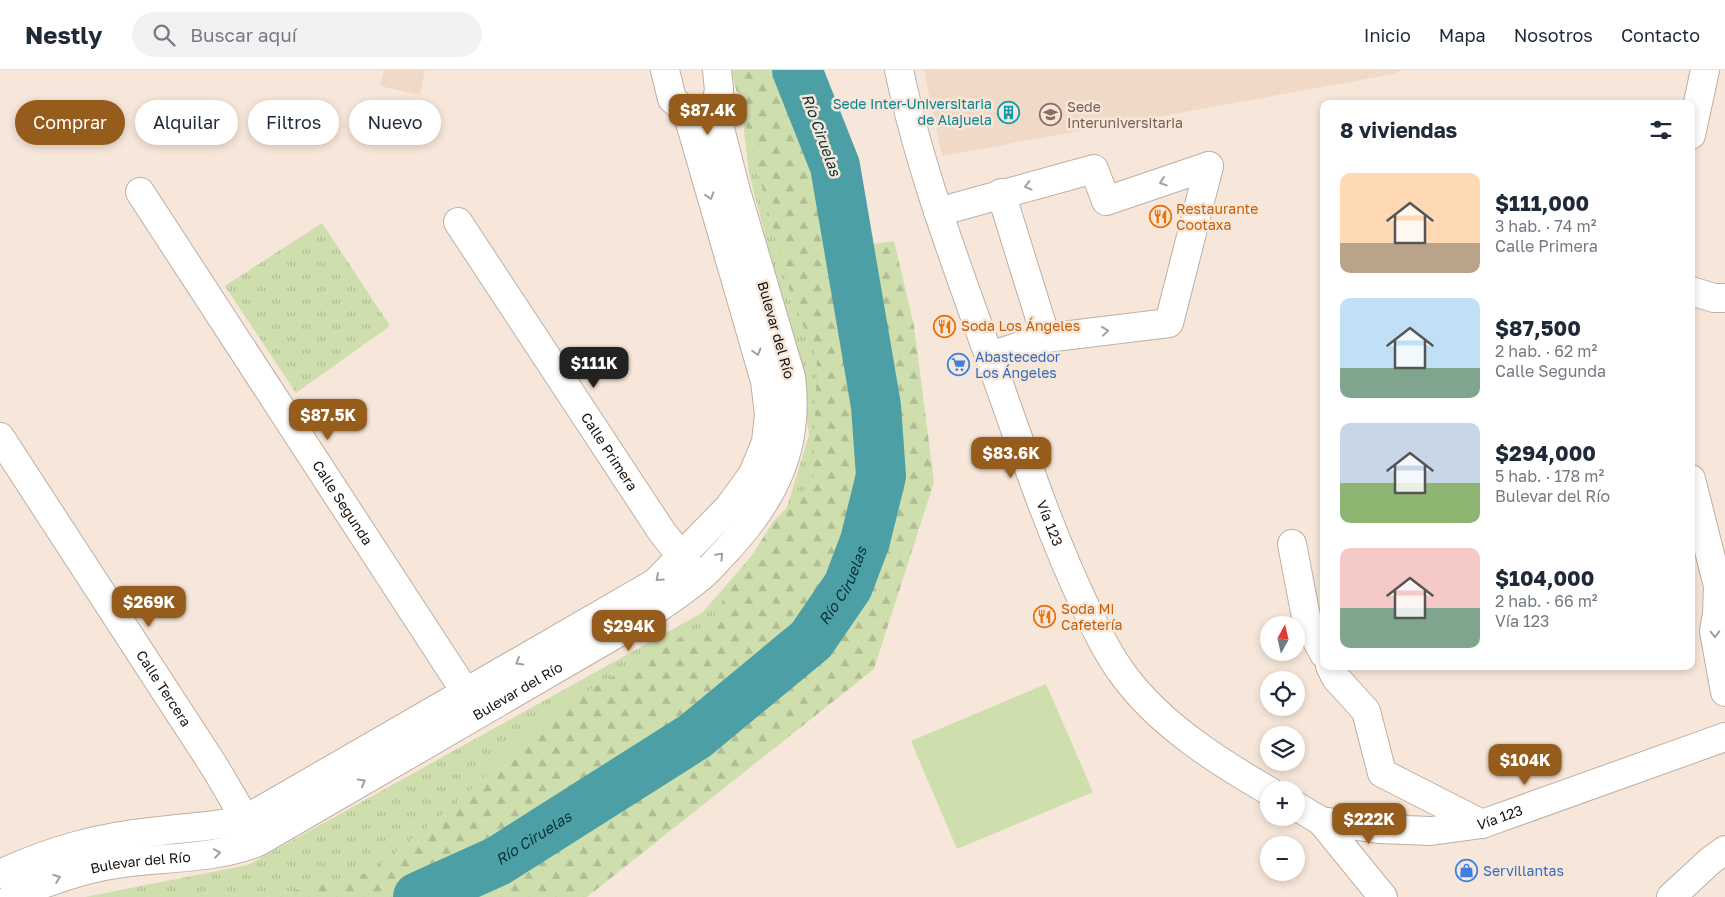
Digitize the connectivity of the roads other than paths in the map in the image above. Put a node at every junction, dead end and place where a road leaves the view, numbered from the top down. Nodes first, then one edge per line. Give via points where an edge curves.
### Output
1 (665, 70) edge
2 (717, 70) edge
3 (900, 70) edge
4 (1705, 70) edge
5 (1695, 116) edge
6 (727, 153) junction
7 (700, 160) junction
8 (140, 192) dead end
9 (1001, 193) junction
10 (938, 212) junction
11 (458, 222) dead end
12 (1695, 292) edge
13 (1725, 298) edge
14 (1046, 338) junction
15 (989, 356) junction
16 (0, 437) edge
17 (1695, 493) edge
18 (1292, 544) dead end
19 (681, 557) junction
20 (699, 578) junction
21 (1721, 593) edge
22 (1320, 646) edge
23 (1332, 670) edge
24 (1725, 692) edge
25 (473, 703) junction
26 (1725, 737) edge
27 (1260, 785) edge
28 (1305, 811) edge
29 (1321, 821) junction
30 (1482, 824) junction
31 (252, 830) junction
32 (1725, 850) edge
33 (0, 874) edge
34 (12, 897) edge
35 (1383, 897) edge
36 (1671, 897) edge

1 - 7 street, Bulevar del Río via 672,99 687,112
2 - 6 street, Bulevar del Río via 719,90 716,109
3 - 10 street, Vía 123
4 - 5 street
6 - 7 street
20 -> 6 street, Bulevar del Río via 760,511 788,448 793,420 791,377
7 -> 19 street, Bulevar del Río via 765,382 768,414 766,442 753,474 730,507
8 - 25 street, Calle Segunda
9 - 10 street
9 - 14 street
14 -> 9 street via 1168,323 1209,166 1106,201 1094,169
10 - 15 street, Vía 123
11 - 19 street, Calle Primera
12 - 13 street
14 - 15 street
15 - 27 street, Vía 123 via 1070,574 1098,634 1125,677 1163,717 1233,770
16 - 31 street, Calle Tercera
17 - 21 street
18 - 22 street via 1307,622
19 - 20 street, Calle Primera
19 -> 25 street, Bulevar del Río via 655,583
20 - 25 street, Bulevar del Río via 645,617
21 -> 24 street via 1714,631
23 - 30 street via 1366,711 1382,772
25 - 31 street, Bulevar del Río
26 - 30 street, Vía 123
28 - 29 street, Vía 123
29 - 30 street, Vía 123 via 1379,829 1431,831
29 - 35 street
31 - 33 street, Bulevar del Río via 160,830 88,841 52,851
34 -> 31 street, Bulevar del Río via 72,874 119,864 223,853
32 - 36 street

